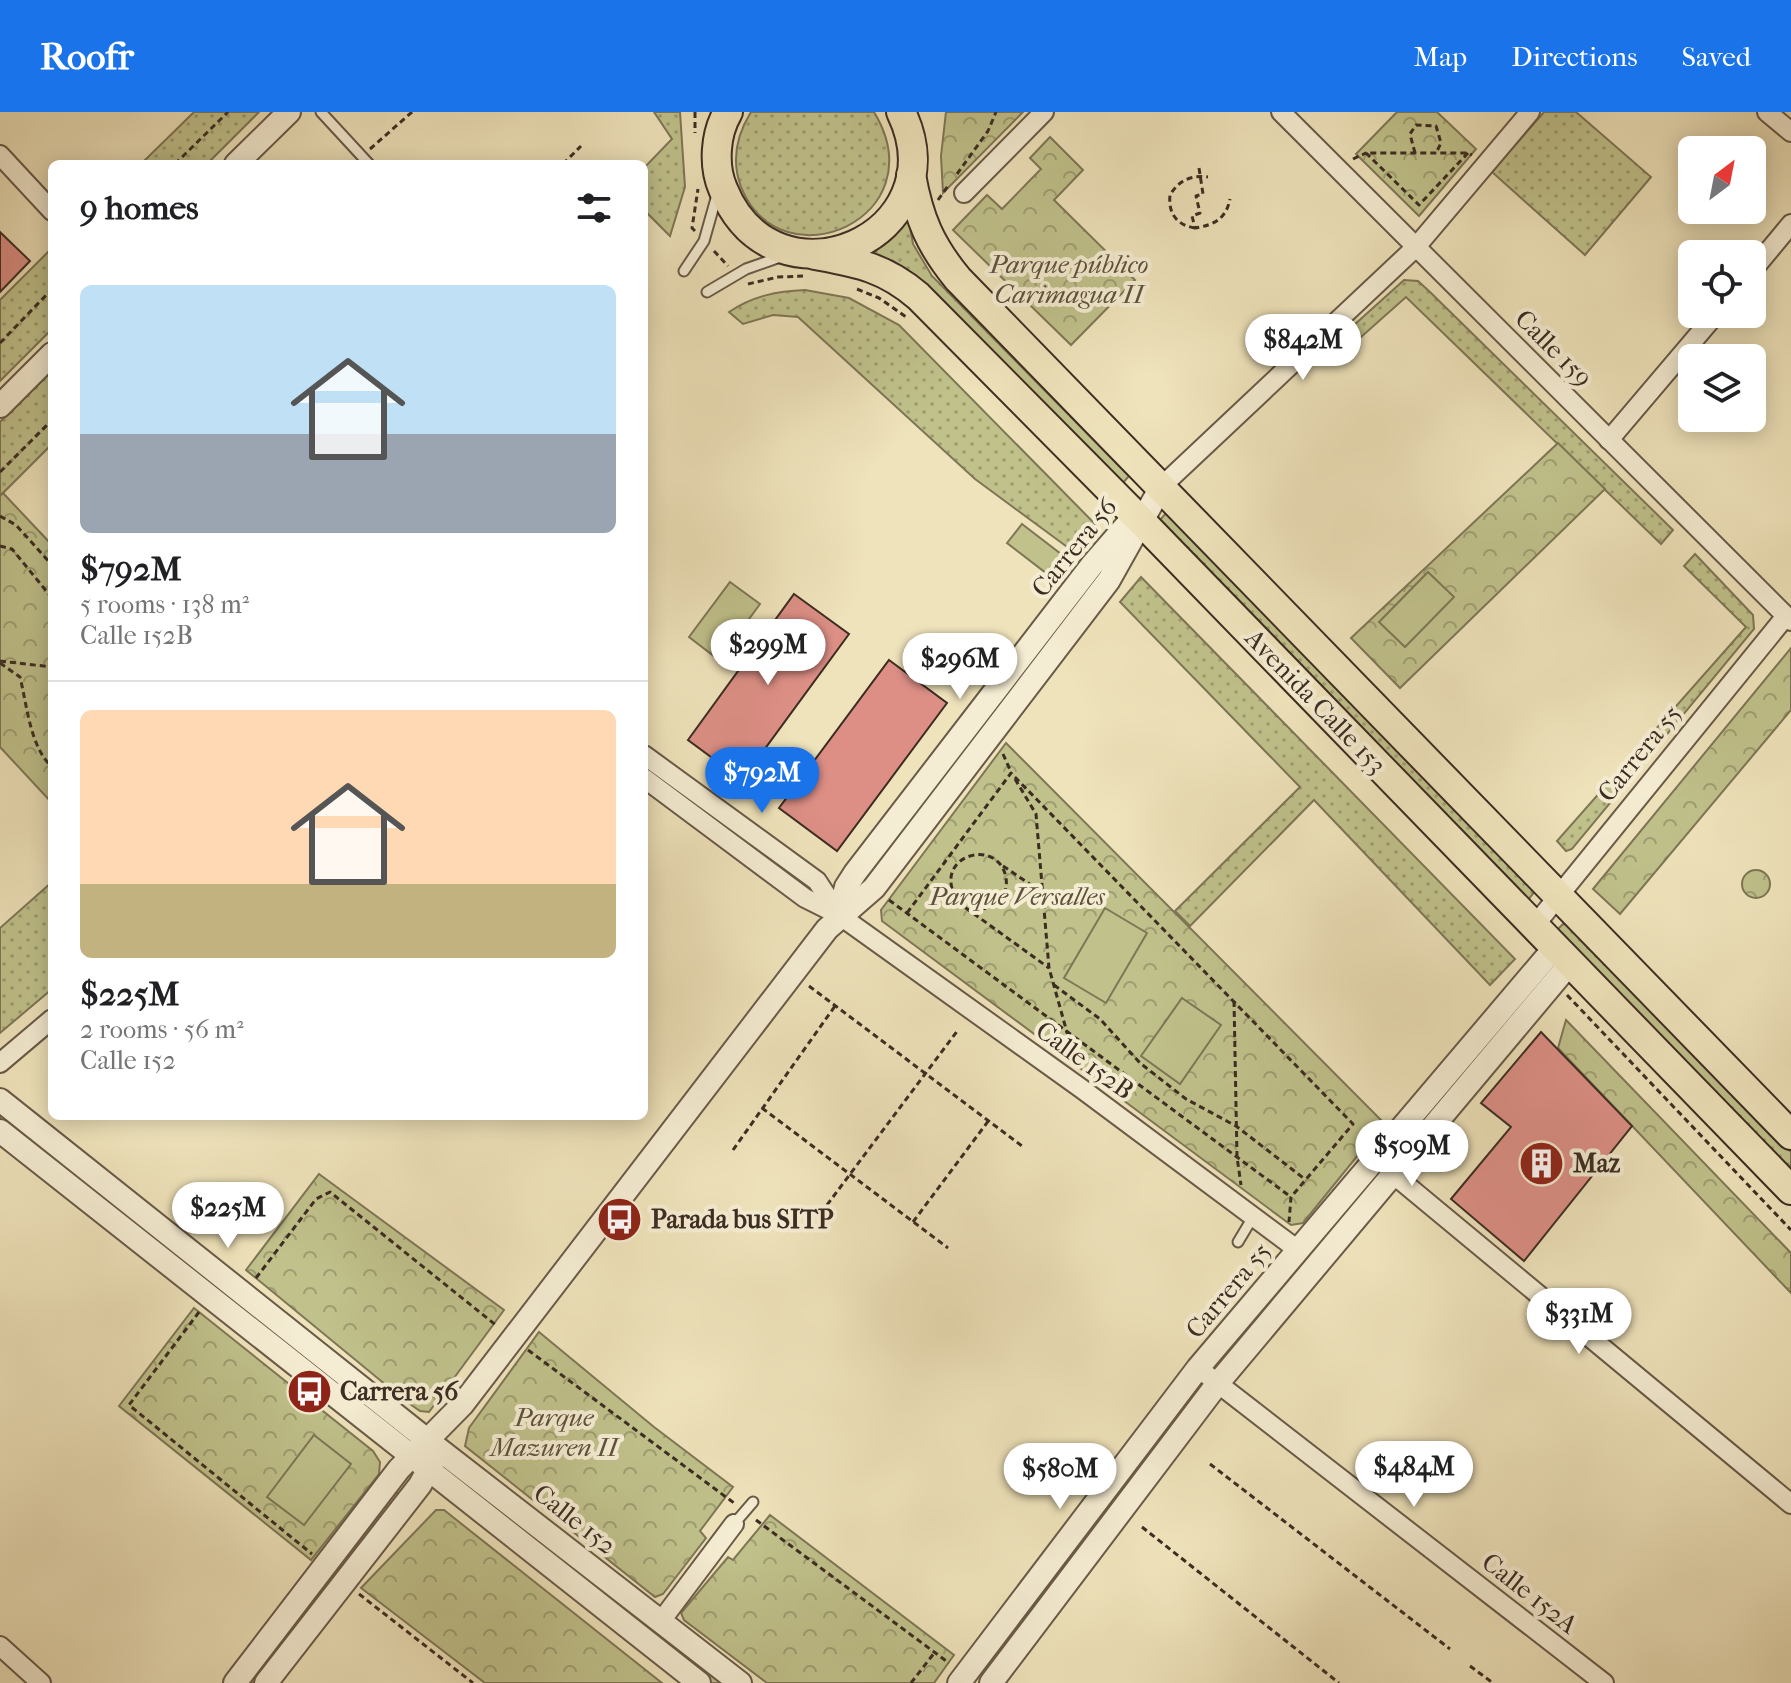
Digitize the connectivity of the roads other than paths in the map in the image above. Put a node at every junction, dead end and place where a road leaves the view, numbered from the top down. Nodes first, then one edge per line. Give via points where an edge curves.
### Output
1 (289, 112) edge
2 (321, 112) edge
3 (728, 112) edge
4 (901, 112) edge
5 (1044, 112) edge
6 (1281, 112) edge
7 (1530, 112) edge
8 (1767, 112) edge
9 (718, 126) edge
10 (1791, 132) edge
11 (0, 155) edge
12 (240, 160) edge
13 (366, 160) edge
14 (911, 175) junction
15 (719, 180) junction
16 (964, 193) dead end
17 (48, 207) edge
18 (1788, 234) edge
19 (1416, 247) junction
20 (1766, 257) edge
21 (808, 262) junction
22 (684, 271) dead end
23 (707, 292) dead end
24 (1704, 328) edge
25 (48, 358) edge
26 (0, 406) edge
27 (1609, 440) junction
28 (1161, 487) junction
29 (1139, 519) junction
30 (1788, 618) edge
31 (648, 758) edge
32 (648, 781) edge
33 (1559, 897) junction
34 (839, 915) junction
35 (1535, 925) junction
36 (1564, 954) junction
37 (1513, 1014) junction
38 (48, 1022) edge
39 (0, 1063) edge
40 (0, 1100) edge
41 (0, 1131) edge
42 (1791, 1135) edge
43 (1393, 1174) junction
44 (1791, 1190) edge
45 (1248, 1213) junction
46 (1238, 1242) dead end
47 (1293, 1246) junction
48 (1198, 1368) junction
49 (1218, 1383) junction
50 (433, 1444) junction
51 (419, 1464) junction
52 (753, 1502) dead end
53 (1791, 1504) edge
54 (739, 1518) joint
55 (1056, 1555) junction
56 (1076, 1571) junction
57 (661, 1621) junction
58 (0, 1646) edge
59 (962, 1679) edge
60 (41, 1683) edge
61 (235, 1683) edge
62 (266, 1683) edge
63 (699, 1683) edge
64 (740, 1683) edge
65 (991, 1683) edge
66 (1604, 1683) edge

1 - 12 street
2 - 13 lane
3 - 9 main road
4 - 14 main road via 912,144
5 - 16 street
6 - 19 street, Calle 159
7 - 19 street, Carrera 56
8 - 10 street
9 - 15 main road
11 - 17 street
14 - 21 main road via 900,206 878,232
14 - 28 main road, Avenida Calle 153 via 923,223 958,279
15 - 21 main road, Avenida Calle 153 via 733,210 755,234
15 - 22 lane via 712,221
18 - 20 street
19 - 27 street, Calle 159
19 - 28 street, Carrera 56
21 - 23 lane via 746,269
21 - 29 main road, Avenida Calle 153 via 874,267 904,283
24 - 27 street
25 - 26 street
27 - 30 street, Calle 159
28 - 29 street, Carrera 56
28 - 33 main road, Avenida Calle 153
29 - 34 street, Carrera 56 via 1109,580 874,888
29 - 34 street, Carrera 56 via 1092,565 855,873
29 - 35 main road, Avenida Calle 153
30 - 33 street, Carrera 55
31 - 34 street, Calle 152B via 817,881
32 - 34 street, Calle 152B via 805,898
33 - 35 street, Carrera 55
33 - 42 main road, Avenida Calle 153
34 - 45 street, Calle 152B
34 - 50 street, Carrera 56
35 - 36 main road, Avenida Calle 153
36 - 37 street, Carrera 55
36 - 44 main road, Avenida Calle 153
37 - 43 street, Carrera 55
37 - 47 street, Carrera 55
38 - 39 street
40 - 50 street, Calle 152
41 - 51 street, Calle 152
43 - 49 street, Carrera 55
43 - 53 street
45 - 46 lane
45 - 47 street, Calle 152B
47 - 48 street, Carrera 55
48 - 49 street, Calle 152A
48 - 55 street, Carrera 55
49 - 56 street, Carrera 55
49 - 66 street, Calle 152A
50 - 51 street, Carrera 56
50 - 57 street, Calle 152
51 - 61 street, Carrera 56 via 326,1565
51 - 62 street, Carrera 56 via 420,1485
51 - 63 street, Calle 152
52 - 54 lane
54 - 57 street
55 - 56 lane
55 - 59 street, Carrera 55
56 - 65 street, Carrera 55
57 - 64 street, Calle 152
58 - 60 street

